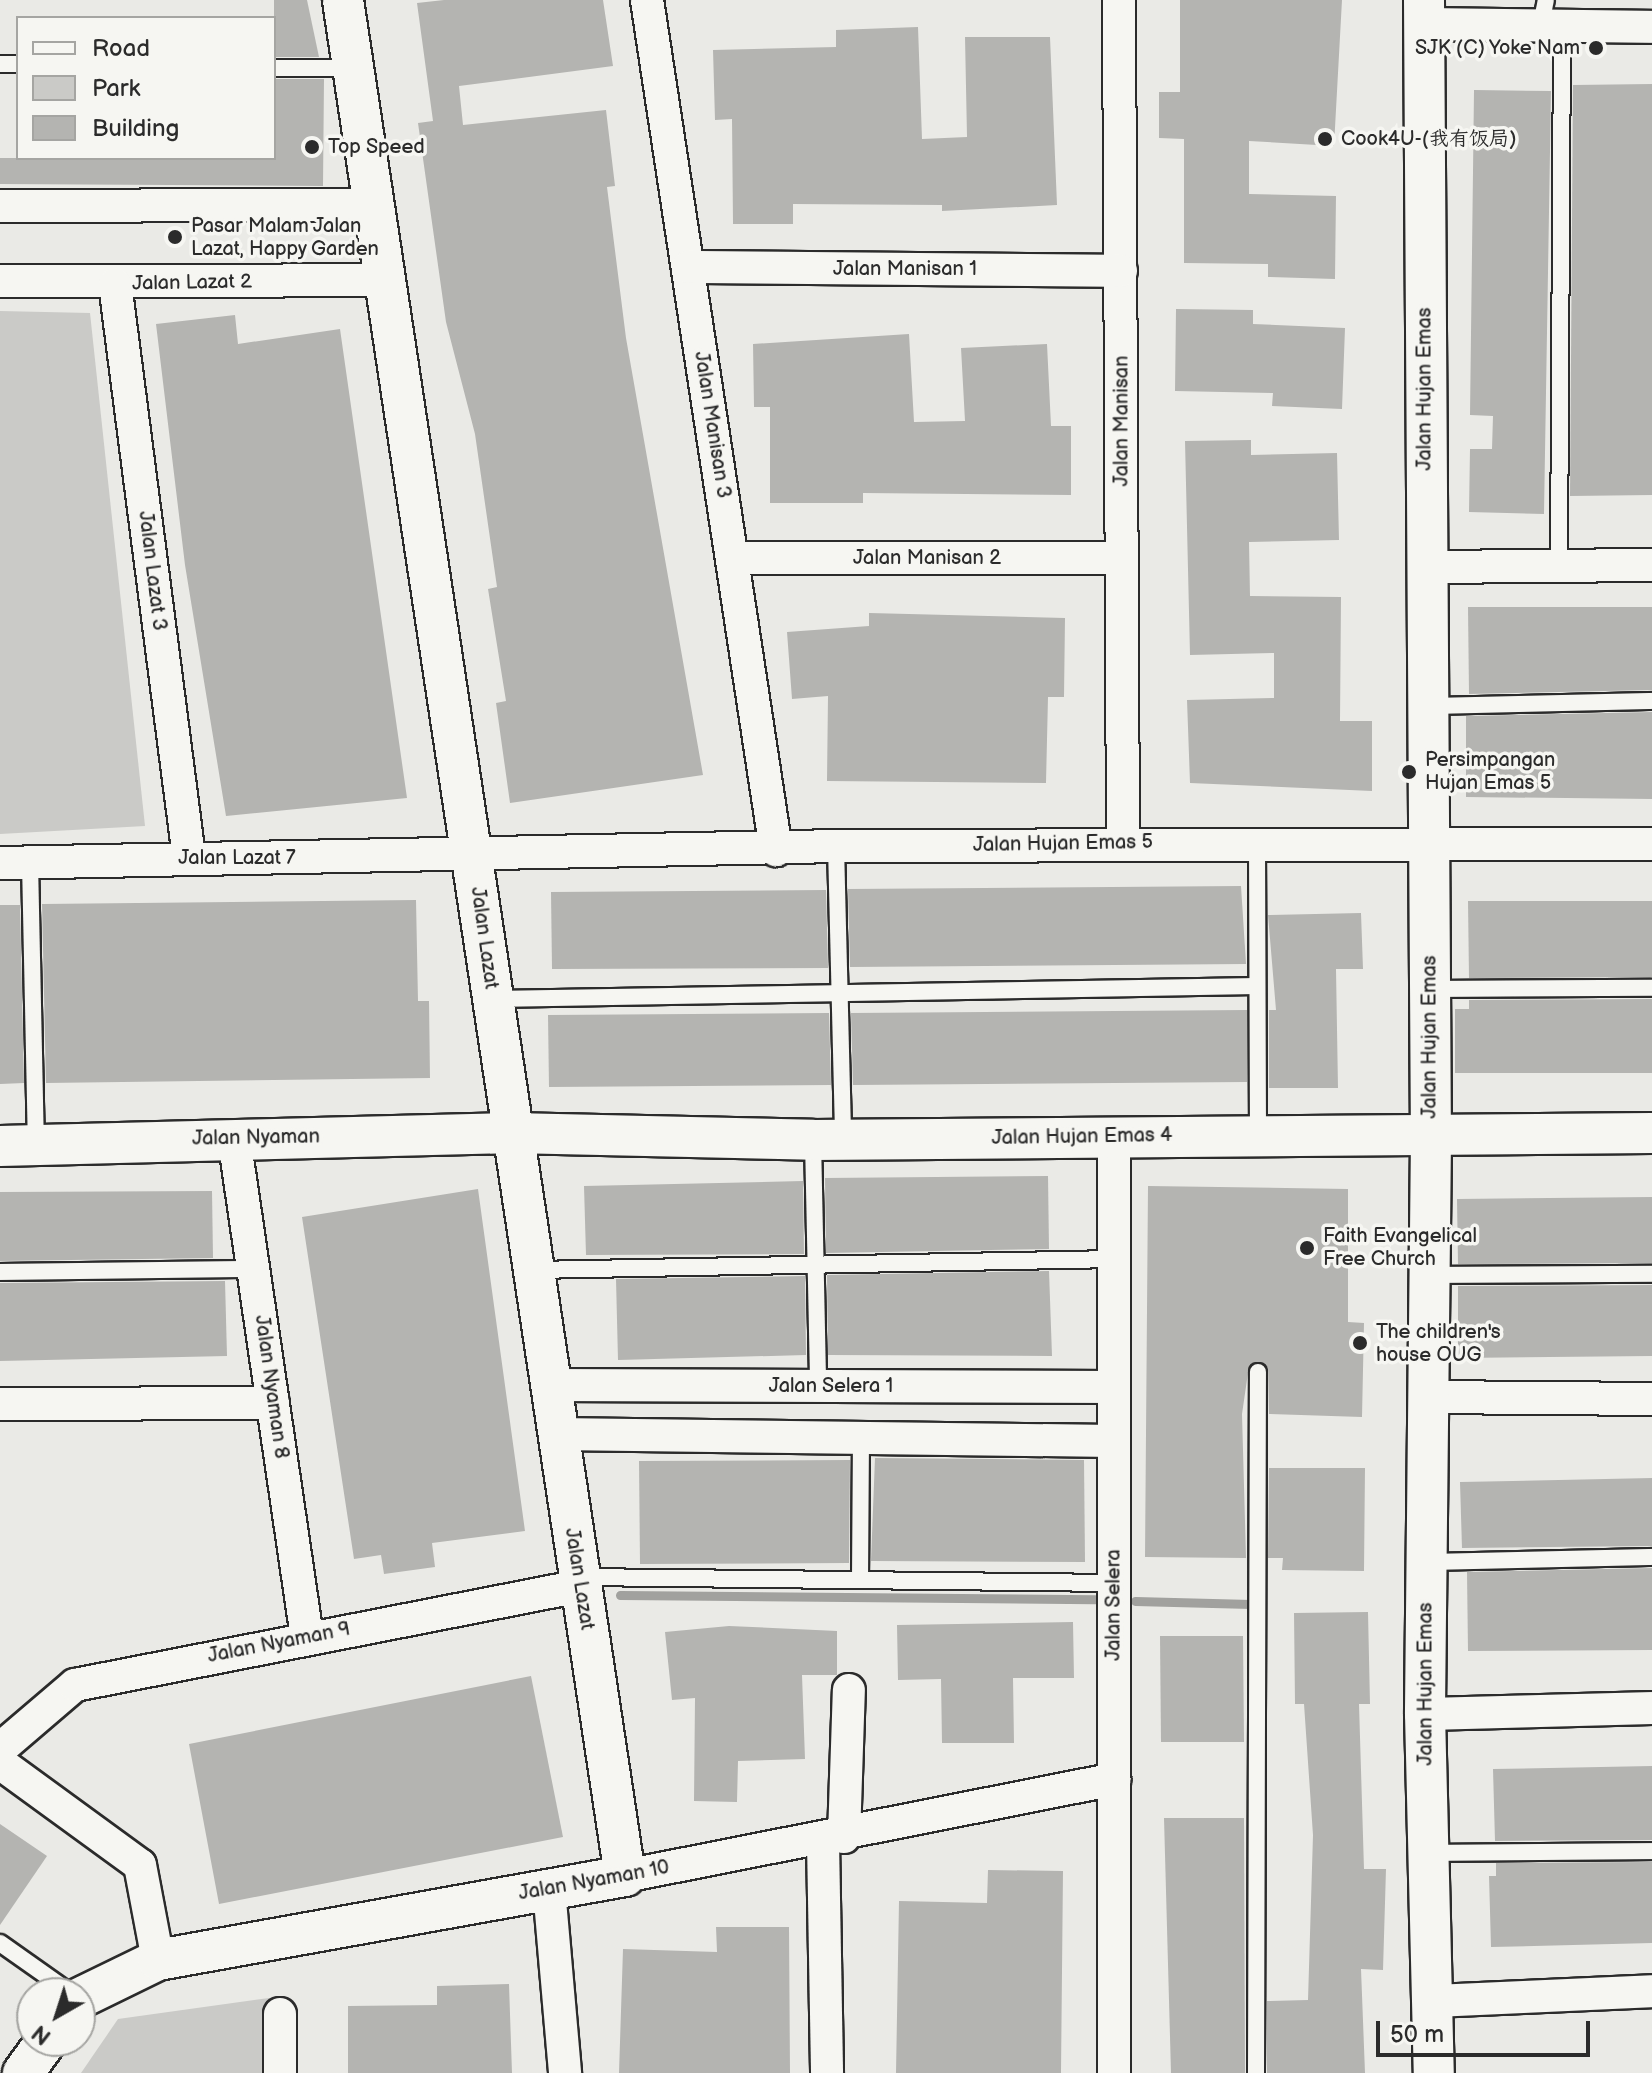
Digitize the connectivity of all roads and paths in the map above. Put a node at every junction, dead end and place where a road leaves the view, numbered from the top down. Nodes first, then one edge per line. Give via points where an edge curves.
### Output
1 (343, 0) edge
2 (647, 0) edge
3 (1119, 0) edge
4 (1423, 12) edge
5 (1550, 17) edge
6 (1652, 27) edge
7 (276, 68) edge
8 (352, 68) junction
9 (371, 205) junction
10 (0, 206) edge
11 (688, 267) junction
12 (1121, 271) junction
13 (383, 280) junction
14 (0, 281) edge
15 (115, 284) junction
16 (732, 558) junction
17 (1122, 558) junction
18 (1652, 565) edge
19 (1559, 566) junction
20 (1426, 567) junction
21 (1652, 701) edge
22 (1427, 706) junction
23 (1123, 843) junction
24 (1652, 844) edge
25 (1257, 845) junction
26 (836, 846) junction
27 (1428, 848) junction
28 (776, 850) junction
29 (189, 857) junction
30 (474, 859) junction
31 (15, 863) edge
32 (1257, 986) junction
33 (1652, 988) edge
34 (1429, 989) junction
35 (840, 993) junction
36 (493, 999) junction
37 (512, 1133) junction
38 (1652, 1133) edge
39 (1258, 1136) junction
40 (1114, 1137) junction
41 (1431, 1137) junction
42 (234, 1138) junction
43 (828, 1139) junction
44 (18, 1145) edge
45 (1114, 1259) junction
46 (814, 1265) junction
47 (254, 1269) junction
48 (532, 1270) junction
49 (0, 1272) edge
50 (1652, 1274) edge
51 (1428, 1275) junction
52 (1258, 1372) dead end
53 (549, 1385) junction
54 (818, 1386) junction
55 (1114, 1387) junction
56 (1426, 1397) junction
57 (1652, 1399) edge
58 (273, 1403) junction
59 (0, 1404) edge
60 (556, 1434) junction
61 (861, 1438) junction
62 (1114, 1441) junction
63 (1652, 1557) edge
64 (1425, 1562) junction
65 (860, 1580) junction
66 (579, 1581) junction
67 (1114, 1583) junction
68 (307, 1637) junction
69 (849, 1690) dead end
70 (1652, 1708) edge
71 (1425, 1714) junction
72 (0, 1749) edge
73 (0, 1763) edge
74 (1114, 1779) junction
75 (833, 1839) junction
76 (1652, 1851) edge
77 (1429, 1853) junction
78 (625, 1876) junction
79 (549, 1889) junction
80 (0, 1943) edge
81 (158, 1960) junction
82 (48, 1977) edge
83 (96, 1990) edge
84 (1652, 1991) edge
85 (1434, 2001) junction
86 (280, 2014) dead end
87 (280, 2073) edge
88 (565, 2073) edge
89 (827, 2073) edge
90 (1114, 2073) edge
91 (1256, 2073) edge
92 (1434, 2073) edge

1 - 8 street, Jalan Lazat
2 - 11 street, Jalan Manisan 3
3 - 12 street, Jalan Manisan
4 - 5 street
4 - 20 street, Jalan Hujan Emas
5 - 6 street
5 - 19 lane
7 - 8 lane
8 - 9 street, Jalan Lazat
9 - 10 street
9 - 13 street, Jalan Lazat
11 - 12 street, Jalan Manisan 1
11 - 16 street, Jalan Manisan 3
12 - 17 street, Jalan Manisan
13 - 15 street, Jalan Lazat 2
13 - 30 street, Jalan Lazat
14 - 15 street, Jalan Lazat 2
15 - 29 street, Jalan Lazat 3
16 - 17 street, Jalan Manisan 2
16 - 28 street, Jalan Manisan 3
17 - 23 street, Jalan Manisan
18 - 19 street
19 - 20 street
20 - 22 street, Jalan Hujan Emas
21 - 22 lane
22 - 27 street, Jalan Hujan Emas
23 - 25 street, Jalan Hujan Emas 5
23 - 26 street, Jalan Hujan Emas 5
24 - 27 street, Jalan Hujan Emas 5
25 - 27 street, Jalan Hujan Emas 5
25 - 32 lane
26 - 28 street, Jalan Hujan Emas 5
26 - 35 lane
27 - 34 street, Jalan Hujan Emas
28 - 30 street, Jalan Hujan Emas 5
29 - 30 street, Jalan Lazat 7
29 - 31 street, Jalan Lazat 7
30 - 36 street, Jalan Lazat
31 - 44 lane
32 - 35 lane
32 - 39 lane
33 - 34 lane
34 - 41 street, Jalan Hujan Emas
35 - 36 lane
35 - 43 lane
36 - 37 street, Jalan Lazat
37 - 42 street, Jalan Nyaman
37 - 43 street, Jalan Hujan Emas 4
37 - 48 street, Jalan Lazat
38 - 41 street, Jalan Hujan Emas 4
39 - 40 street, Jalan Hujan Emas 4
39 - 41 street, Jalan Hujan Emas 4
40 - 43 street, Jalan Hujan Emas 4
40 - 45 street, Jalan Selera
41 - 51 street, Jalan Hujan Emas
42 - 44 street, Jalan Nyaman
42 - 47 street, Jalan Nyaman 8
43 - 46 lane
45 - 46 lane
45 - 55 street, Jalan Selera
46 - 48 lane
46 - 54 lane
47 - 49 lane
47 - 58 street, Jalan Nyaman 8
48 - 53 street, Jalan Lazat
50 - 51 lane
51 - 56 street, Jalan Hujan Emas
52 - 91 lane
53 - 54 street, Jalan Selera 1
53 - 60 street, Jalan Lazat
54 - 55 street, Jalan Selera 1
55 - 62 street, Jalan Selera
56 - 57 street
56 - 64 street, Jalan Hujan Emas
58 - 59 street
58 - 68 street, Jalan Nyaman 8
60 - 61 street
60 - 66 street, Jalan Lazat
61 - 62 street
61 - 65 lane
62 - 67 street, Jalan Selera
63 - 64 lane
64 - 71 street, Jalan Hujan Emas
65 - 66 lane
65 - 67 lane
66 - 68 street, Jalan Nyaman 9
66 - 78 street, Jalan Lazat
67 - 74 street, Jalan Selera
68 - 72 street, Jalan Nyaman 9 via 75,1685
69 - 75 street
70 - 71 street
71 - 77 street, Jalan Hujan Emas
73 - 81 street via 140,1865
74 - 75 street, Jalan Nyaman 10
74 - 90 street, Jalan Selera
75 - 78 street, Jalan Nyaman 10
75 - 89 street
76 - 77 lane
77 - 85 street, Jalan Hujan Emas
78 - 79 street, Jalan Nyaman 10
79 - 81 street, Jalan Nyaman 10
79 - 88 street
80 - 82 lane
81 - 83 street, Jalan Nyaman 10
84 - 85 street
85 - 92 street, Jalan Hujan Emas
86 - 87 street

